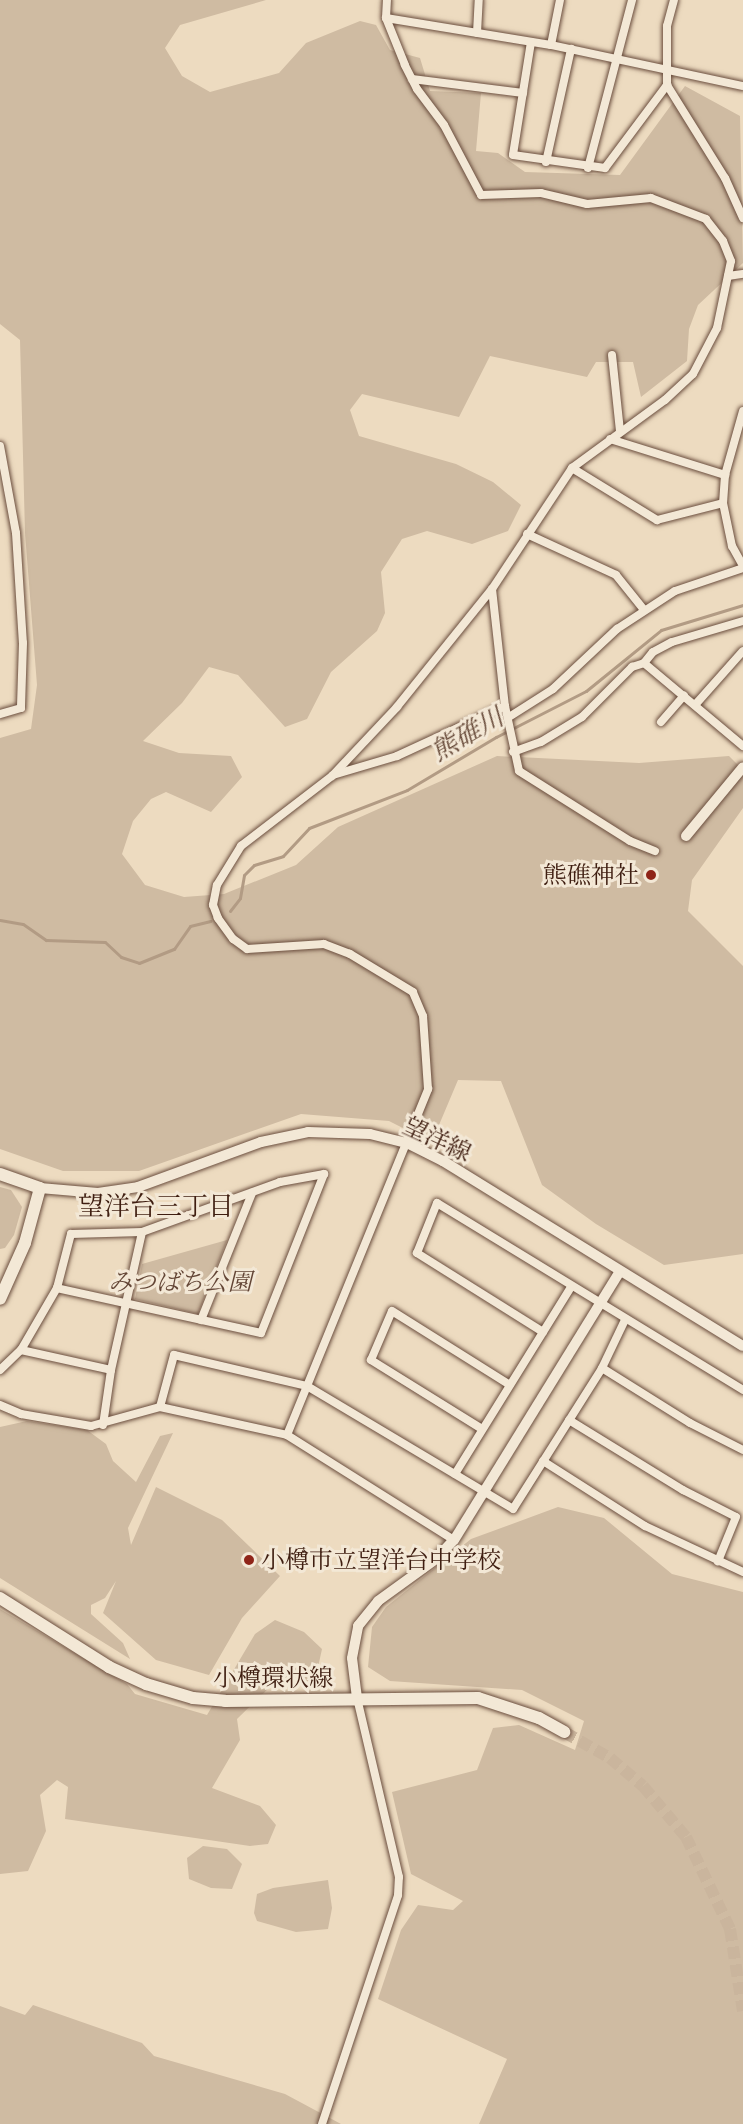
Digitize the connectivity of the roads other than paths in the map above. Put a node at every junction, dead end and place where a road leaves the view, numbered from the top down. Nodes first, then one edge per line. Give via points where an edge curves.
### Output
1 (387, 0) edge
2 (479, 0) edge
3 (560, 0) edge
4 (632, 0) edge
5 (674, 0) edge
6 (387, 18) junction
7 (477, 33) junction
8 (531, 42) junction
9 (551, 45) junction
10 (571, 49) junction
11 (617, 57) junction
12 (670, 70) junction
13 (412, 79) junction
14 (667, 85) junction
15 (743, 86) edge
16 (523, 93) junction
17 (546, 162) junction
18 (588, 168) junction
19 (743, 218) edge
20 (743, 274) edge
21 (728, 276) junction
22 (612, 355) dead end
23 (743, 411) edge
24 (620, 431) junction
25 (610, 438) junction
26 (0, 446) edge
27 (572, 468) junction
28 (725, 475) junction
29 (4, 486) edge
30 (723, 503) junction
31 (527, 534) junction
32 (743, 567) edge
33 (492, 589) junction
34 (644, 610) junction
35 (743, 621) edge
36 (743, 651) edge
37 (644, 663) junction
38 (684, 696) junction
39 (695, 705) junction
40 (505, 706) junction
41 (0, 714) edge
42 (509, 720) junction
43 (661, 722) dead end
44 (743, 746) edge
45 (513, 752) junction
46 (743, 767) edge
47 (332, 776) junction
48 (686, 836) dead end
49 (654, 851) dead end
50 (407, 1143) junction
51 (0, 1174) edge
52 (40, 1188) junction
53 (252, 1193) junction
54 (142, 1232) junction
55 (620, 1271) junction
56 (571, 1287) junction
57 (57, 1288) junction
58 (0, 1299) edge
59 (128, 1304) junction
60 (598, 1304) junction
61 (201, 1320) junction
62 (625, 1320) junction
63 (543, 1332) junction
64 (743, 1346) edge
65 (21, 1350) junction
66 (602, 1368) junction
67 (0, 1370) edge
68 (111, 1370) junction
69 (510, 1385) junction
70 (308, 1386) junction
71 (743, 1390) edge
72 (0, 1405) edge
73 (160, 1407) junction
74 (569, 1420) junction
75 (103, 1425) junction
76 (482, 1429) junction
77 (287, 1435) junction
78 (743, 1450) edge
79 (543, 1461) junction
80 (455, 1474) junction
81 (483, 1492) junction
82 (454, 1540) junction
83 (718, 1561) junction
84 (743, 1572) edge
85 (0, 1598) edge
86 (357, 1698) junction
87 (564, 1732) tunnel mouth
88 (322, 2124) edge

1 - 6 street
2 - 7 street
3 - 9 street
4 - 11 street
5 - 12 street via 667,26
6 - 7 street
6 - 13 street
7 - 8 street
8 - 9 street
8 - 16 street
9 - 10 street
10 - 11 street
10 - 17 street
11 - 12 street
11 - 18 street
12 - 14 street
12 - 15 street
13 - 16 street
13 - 21 street via 444,125 481,195 541,193 587,204 635,197 680,207 705,219 723,241 731,261
14 - 18 street via 605,168
14 - 19 street via 725,178
16 - 17 street via 513,155
17 - 18 street
20 - 21 street
21 - 24 street via 717,328 693,374 665,400
22 - 24 street
23 - 28 street
24 - 25 street
25 - 27 street
25 - 28 street
26 - 29 street
27 - 30 street via 657,520
27 - 31 street
28 - 30 street
29 - 41 street via 21,591 22,688 21,708
30 - 32 street via 730,538
31 - 33 street
31 - 34 street via 616,575
32 - 34 street via 693,582
33 - 40 street
33 - 47 street via 397,706
34 - 42 street via 617,629 553,689
35 - 37 street via 672,642 653,652
36 - 39 street
37 - 38 street
37 - 45 street via 633,667 582,717 542,742
38 - 39 street
38 - 43 street
39 - 44 street
40 - 42 street
40 - 47 street via 397,756
42 - 45 street
45 - 49 street via 519,771 630,841
46 - 48 street
47 - 50 street via 241,846 217,885 213,904 233,939 247,949 324,944 350,954 413,992 423,1016 428,1089
50 - 52 street, 望洋線 via 370,1134 308,1132 261,1142 138,1188 98,1193
50 - 55 street, 望洋線 via 443,1161
50 - 70 street
51 - 52 main road
52 - 58 main road via 25,1243
53 - 54 street
53 - 61 street
53 - 61 street via 280,1182 324,1174 261,1333
54 - 57 street via 71,1234
54 - 59 street
55 - 60 street
55 - 64 street, 望洋線
56 - 60 street
56 - 63 street
56 - 63 street via 437,1203 417,1253
57 - 59 street
57 - 65 street
59 - 61 street
59 - 68 street
60 - 62 street
60 - 81 street
62 - 66 street
62 - 71 street
63 - 69 street
65 - 67 street
65 - 68 street
66 - 74 street
66 - 78 street via 690,1423
68 - 75 street
69 - 76 street
69 - 76 street via 392,1311 371,1359
70 - 73 street via 174,1355
70 - 77 street
70 - 80 street
72 - 75 street via 40,1418
73 - 75 street
73 - 77 street
74 - 79 street
74 - 83 street via 665,1480 736,1516
76 - 80 street
77 - 82 street
79 - 81 street via 513,1509
79 - 83 street via 645,1526
80 - 81 street
81 - 82 street
82 - 86 street via 378,1601 358,1626 352,1658
83 - 84 street
85 - 86 main road, 小樽環状線 via 109,1666 172,1692 225,1701
86 - 87 main road, 小樽環状線 via 478,1698 539,1718
86 - 88 street via 399,1877 398,1895

